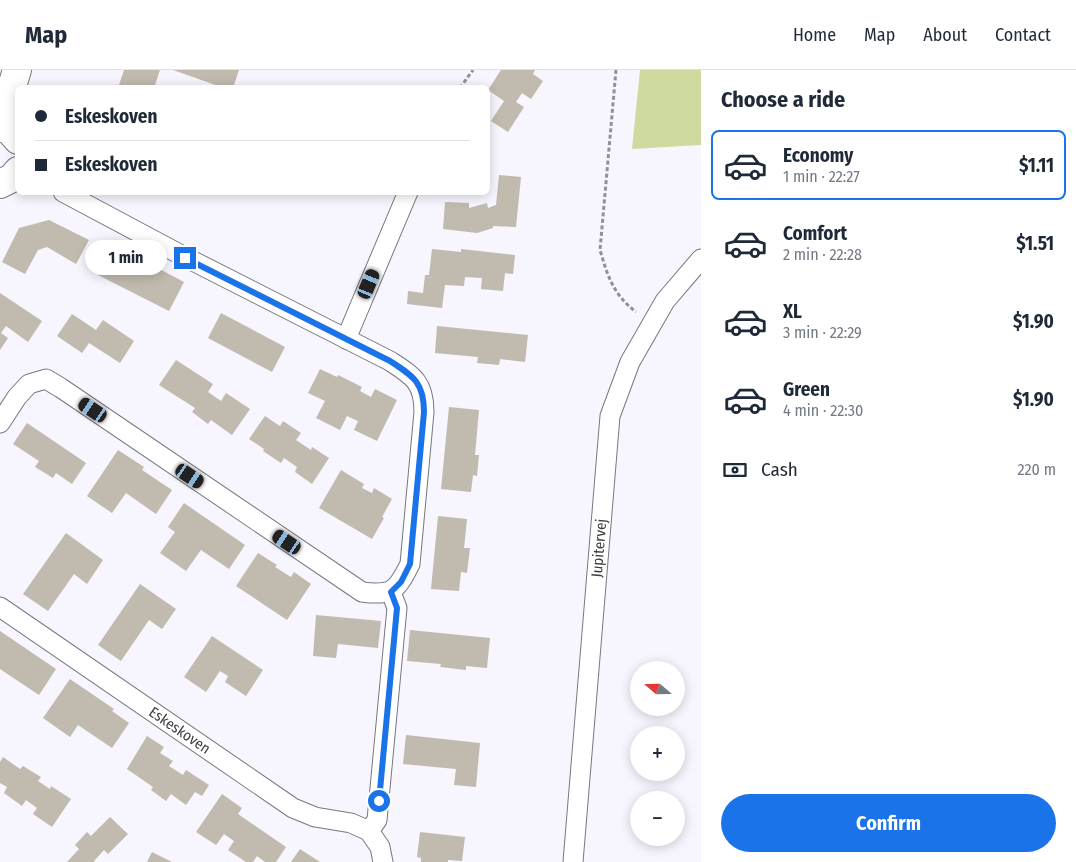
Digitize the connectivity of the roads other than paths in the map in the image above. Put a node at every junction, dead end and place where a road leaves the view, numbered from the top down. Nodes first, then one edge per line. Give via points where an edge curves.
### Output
1 (17, 70) edge
2 (0, 126) edge
3 (15, 137) edge
4 (15, 174) edge
5 (0, 184) edge
6 (69, 195) edge
7 (407, 195) edge
8 (701, 259) edge
9 (346, 339) junction
10 (0, 423) edge
11 (391, 592) junction
12 (0, 607) edge
13 (369, 831) junction
14 (383, 862) edge
15 (573, 862) edge

1 - 2 street
2 - 3 street
4 - 5 street
6 - 9 street
7 - 9 street
8 - 15 street, Jupitervej via 665,301 651,325 630,362 610,416
9 - 11 street via 409,374 424,397 410,564 401,582
10 - 11 street via 29,384 46,379 351,586 362,592
11 - 13 street via 397,608 377,820
12 - 13 street, Eskeskoven via 293,808
13 - 14 street via 380,847

